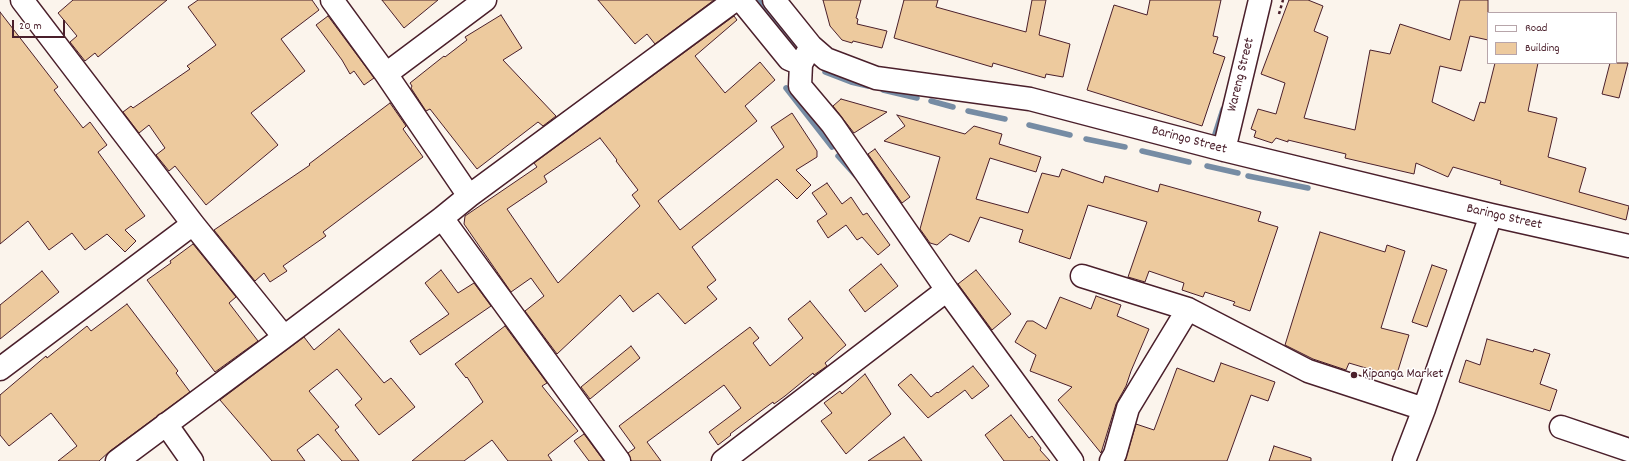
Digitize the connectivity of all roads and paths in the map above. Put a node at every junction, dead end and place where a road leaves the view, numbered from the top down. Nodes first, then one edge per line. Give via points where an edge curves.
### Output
1 (22, 0) edge
2 (332, 0) edge
3 (485, 0) edge
4 (735, 0) edge
5 (742, 0) edge
6 (774, 0) edge
7 (1260, 0) edge
8 (806, 55) junction
9 (386, 74) junction
10 (1224, 150) junction
11 (469, 196) junction
12 (1491, 216) junction
13 (442, 218) junction
14 (193, 224) junction
15 (1629, 246) edge
16 (1082, 276) dead end
17 (947, 290) junction
18 (1188, 309) junction
19 (284, 337) junction
20 (0, 369) edge
21 (1424, 409) junction
22 (166, 424) junction
23 (1561, 427) dead end
24 (1629, 450) edge
25 (117, 461) edge
26 (192, 461) edge
27 (619, 461) edge
28 (723, 461) edge
29 (1072, 461) edge
30 (1111, 461) edge
31 (1404, 461) edge

1 - 14 street
2 - 9 street
3 - 9 street
4 - 11 street
5 - 8 street via 789,59
6 - 8 street, Baringo Street
7 - 10 street, Wareng Street
8 - 10 street, Baringo Street via 826,59 876,78 1030,99
8 - 17 street via 800,86 832,124
9 - 11 street
10 - 12 street, Baringo Street
11 - 13 street
12 - 15 street, Baringo Street
12 - 21 street
13 - 19 street
13 - 27 street
14 - 19 street
14 - 20 street
16 - 18 street
17 - 28 street
17 - 29 street
18 - 21 street via 1308,371
18 - 30 street via 1128,408
19 - 22 street
21 - 31 street
22 - 25 street
22 - 26 street
23 - 24 street

